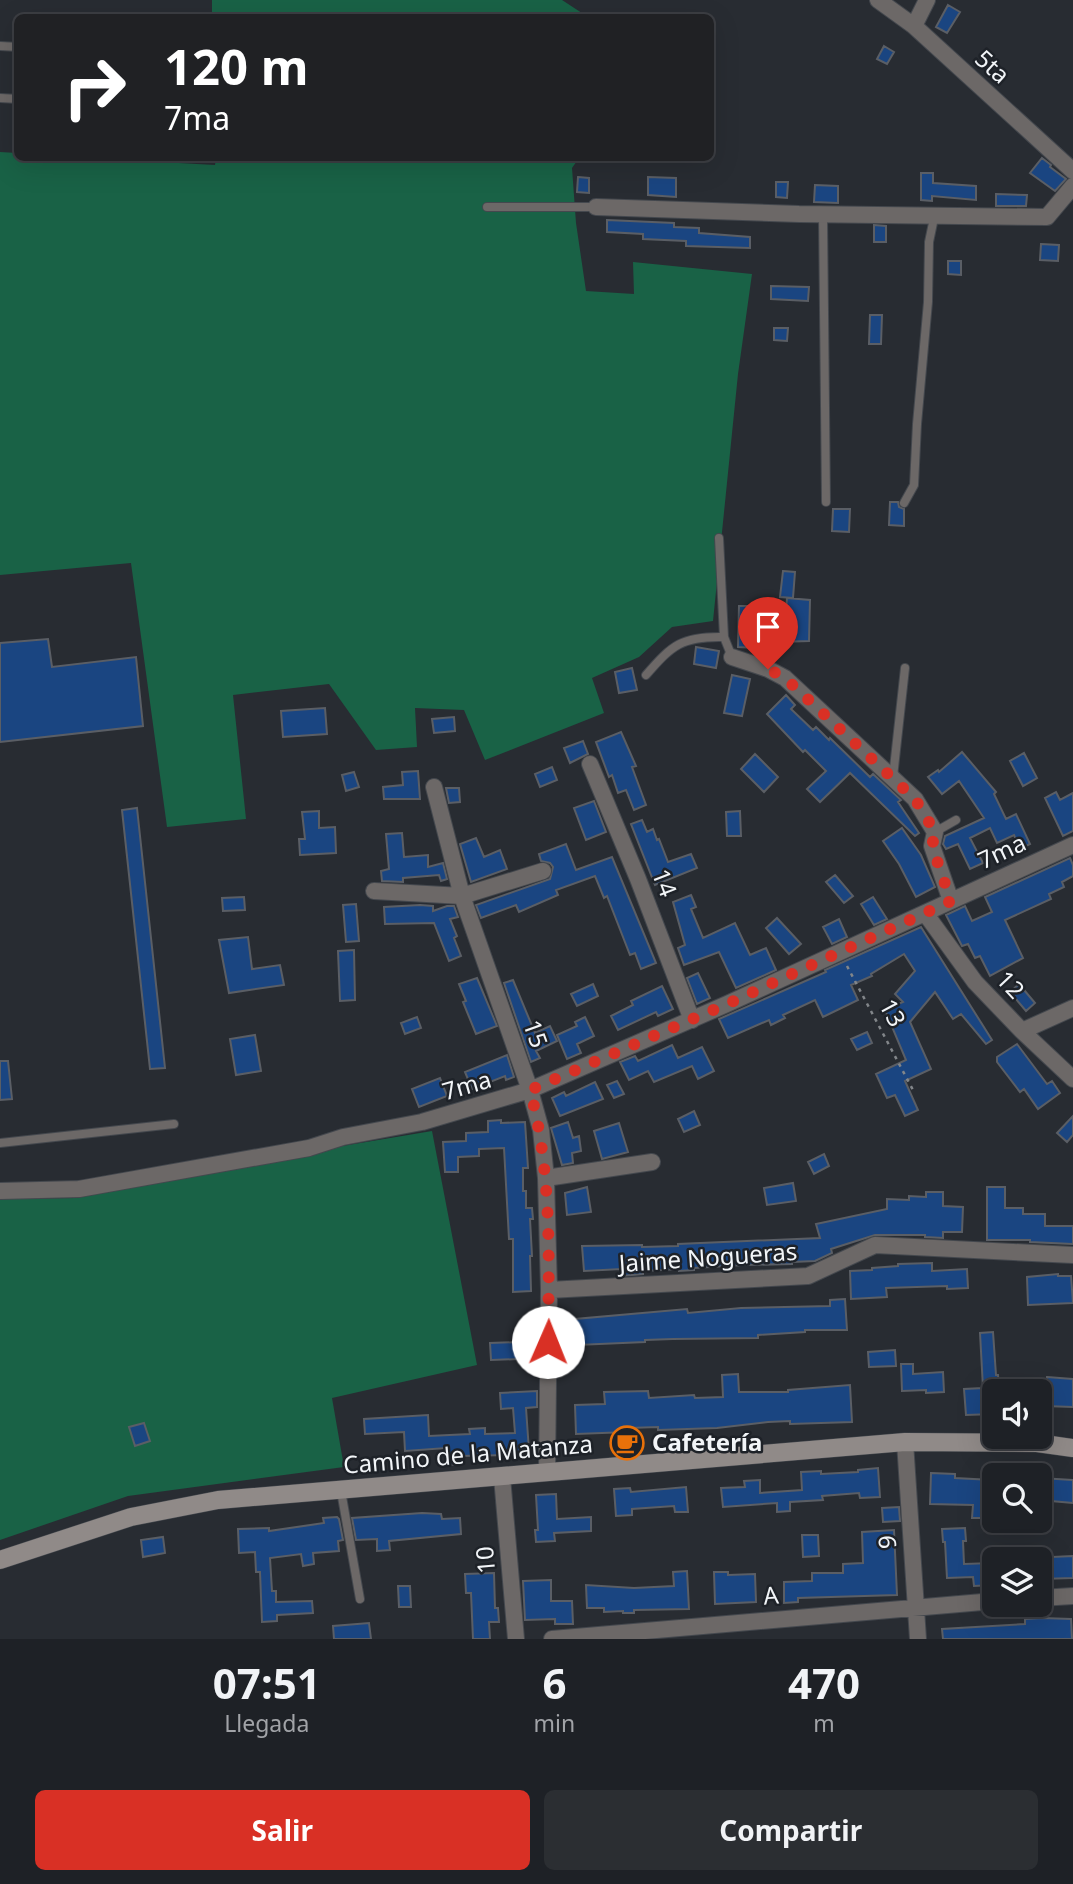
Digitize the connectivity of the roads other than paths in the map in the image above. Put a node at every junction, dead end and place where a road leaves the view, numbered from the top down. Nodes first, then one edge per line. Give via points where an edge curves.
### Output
1 (878, 0) edge
2 (927, 0) edge
3 (914, 26) junction
4 (1073, 171) edge
5 (1073, 186) edge
6 (487, 207) dead end
7 (596, 207) joint
8 (823, 215) junction
9 (934, 218) junction
10 (826, 502) dead end
11 (904, 503) dead end
12 (719, 538) dead end
13 (724, 636) junction
14 (732, 657) joint
15 (905, 668) dead end
16 (646, 675) dead end
17 (590, 764) dead end
18 (893, 779) junction
19 (434, 788) dead end
20 (956, 820) dead end
21 (935, 832) junction
22 (1073, 845) edge
23 (543, 871) dead end
24 (374, 891) dead end
25 (462, 896) junction
26 (951, 901) junction
27 (925, 913) junction
28 (1073, 1009) edge
29 (692, 1020) junction
30 (1022, 1031) junction
31 (1073, 1079) edge
32 (530, 1090) junction
33 (174, 1124) dead end
34 (0, 1143) edge
35 (652, 1162) dead end
36 (547, 1178) junction
37 (0, 1191) edge
38 (1073, 1255) edge
39 (549, 1290) junction
40 (905, 1442) junction
41 (1073, 1448) edge
42 (547, 1472) junction
43 (502, 1477) junction
44 (341, 1490) junction
45 (0, 1560) edge
46 (1073, 1596) edge
47 (1052, 1597) edge
48 (360, 1599) dead end
49 (982, 1602) edge
50 (915, 1606) junction
51 (592, 1637) edge
52 (516, 1639) edge
53 (551, 1639) edge
54 (918, 1639) edge

1 - 3 street, 5ta
2 - 3 street
3 - 4 street, 5ta
5 - 9 street via 1047,217
6 - 7 lane
7 - 8 street
8 - 9 street
8 - 10 lane
9 - 11 lane via 914,485
12 - 13 lane
13 - 14 lane
13 - 16 lane via 700,636 668,649
14 - 18 street via 785,678
15 - 18 lane
17 - 29 street, 14
18 - 21 street via 915,799
19 - 25 street, 15
20 - 21 lane
21 - 26 street via 932,846
22 - 26 street, 7ma
23 - 25 street
24 - 25 street
25 - 32 street, 15
26 - 27 street, 7ma
27 - 29 street, 7ma
27 - 30 street, 12 via 975,982
28 - 30 street
29 - 32 street, 7ma
30 - 31 street, 12
32 - 36 street, 15
32 - 37 street, 7ma via 309,1149 79,1189
33 - 34 lane
35 - 36 street
36 - 39 street, 15
38 - 39 street, Jaime Nogueras via 875,1245 808,1276
39 - 42 street, 15
40 - 41 main road, Camino de la Matanza
40 - 42 main road, Camino de la Matanza
40 - 50 street, 9
42 - 43 main road, Camino de la Matanza
43 - 44 main road, Camino de la Matanza
43 - 52 street, 10
44 - 45 main road, Camino de la Matanza via 218,1500 131,1517
44 - 48 lane
46 - 47 street
49 - 50 street, A
50 - 51 street, A
50 - 54 street, 9
51 - 53 street, A

